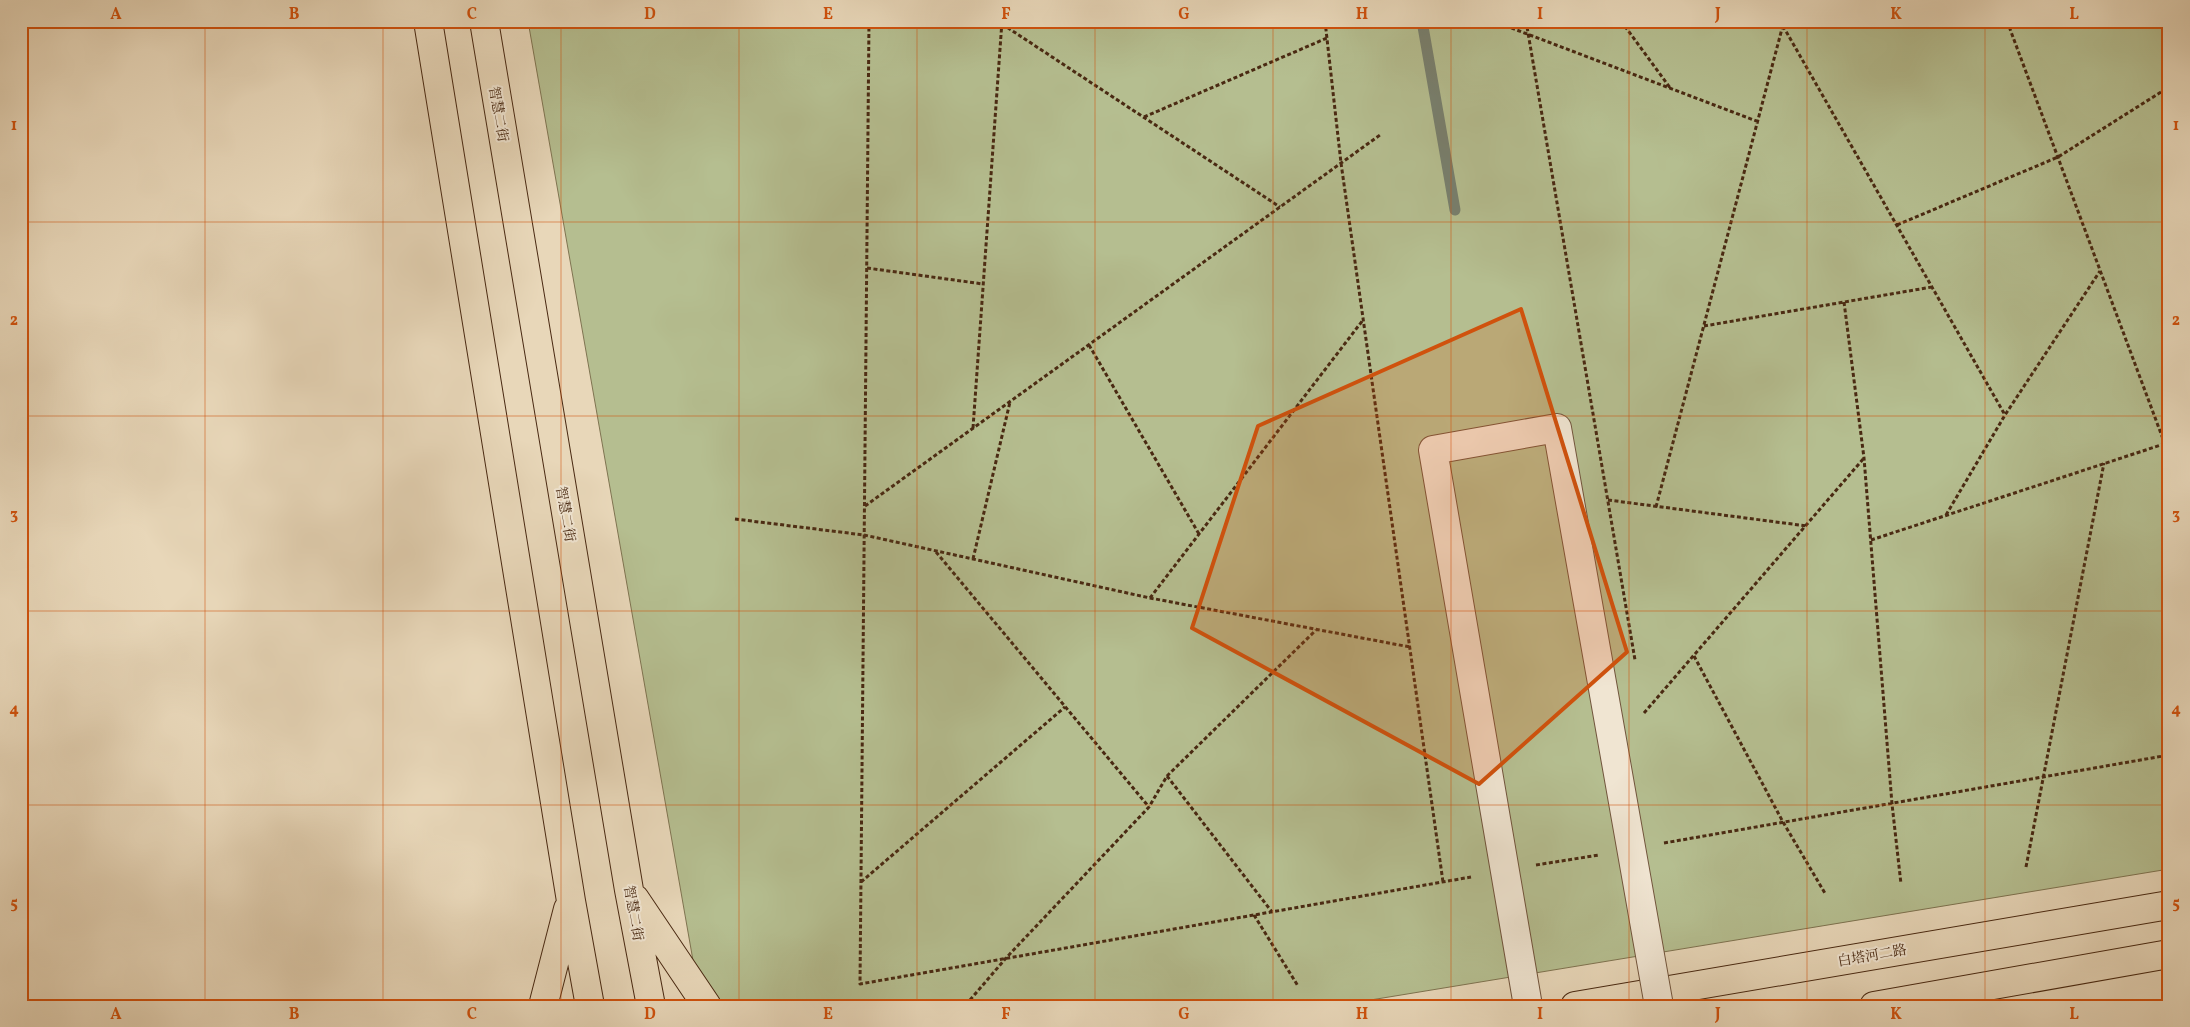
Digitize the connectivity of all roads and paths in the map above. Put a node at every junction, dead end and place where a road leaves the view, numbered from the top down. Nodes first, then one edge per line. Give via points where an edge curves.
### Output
1 (428, 21) edge
2 (484, 21) edge
3 (869, 21) edge
4 (1325, 21) edge
5 (1493, 21) edge
6 (1526, 21) edge
7 (1621, 21) edge
8 (2007, 21) edge
9 (1001, 23) edge
10 (1783, 23) edge
11 (1528, 36) junction
12 (1327, 38) junction
13 (2169, 87) edge
14 (1672, 89) junction
15 (1144, 117) junction
16 (1759, 122) junction
17 (1380, 135) dead end
18 (2058, 157) junction
19 (1341, 163) junction
20 (1280, 207) junction
21 (1897, 225) junction
22 (866, 268) junction
23 (2100, 271) junction
24 (983, 284) junction
25 (1932, 287) junction
26 (1844, 302) junction
27 (1363, 320) junction
28 (1704, 326) junction
29 (1089, 345) junction
30 (1010, 402) junction
31 (2005, 415) junction
32 (973, 428) junction
33 (2164, 444) junction
34 (2169, 455) edge
35 (1864, 458) junction
36 (2104, 463) junction
37 (1608, 500) junction
38 (864, 506) junction
39 (1656, 506) junction
40 (1946, 516) junction
41 (734, 520) dead end
42 (1807, 526) junction
43 (1199, 534) junction
44 (864, 535) junction
45 (1871, 540) junction
46 (936, 551) junction
47 (973, 559) junction
48 (1150, 598) junction
49 (1316, 629) junction
50 (1410, 647) junction
51 (1694, 656) junction
52 (1636, 665) dead end
53 (1642, 704) dead end
54 (1066, 707) junction
55 (1644, 713) junction
56 (1646, 723) dead end
57 (2169, 755) edge
58 (1167, 776) junction
59 (2043, 777) junction
60 (1892, 804) junction
61 (1149, 807) junction
62 (1783, 822) junction
63 (1665, 834) dead end
64 (1666, 843) junction
65 (1656, 845) dead end
66 (1608, 853) dead end
67 (1530, 866) dead end
68 (2026, 867) dead end
69 (1472, 877) dead end
70 (861, 882) junction
71 (1443, 882) junction
72 (1901, 884) dead end
73 (629, 890) junction
74 (1826, 895) dead end
75 (571, 901) junction
76 (2169, 905) edge
77 (1272, 912) junction
78 (1254, 915) junction
79 (2169, 954) edge
80 (1006, 958) junction
81 (1298, 986) dead end
82 (970, 1000) dead end
83 (544, 1006) edge
84 (590, 1006) edge
85 (651, 1006) edge
86 (707, 1006) edge
87 (1528, 1006) edge
88 (1575, 1006) edge
89 (1659, 1006) edge
90 (1874, 1006) edge

1 - 75 main road
2 - 73 main road, 智慧二街
3 - 22 path
4 - 12 path
5 - 11 path
6 - 11 path
7 - 14 path
8 - 18 path
9 - 15 path
9 - 24 path
10 - 16 path
10 - 21 path
11 - 14 path
11 - 37 path
12 - 15 path
12 - 19 path
13 - 18 path
14 - 16 path
15 - 20 path
16 - 28 path
17 - 19 path
18 - 21 path
18 - 23 path
19 - 20 path
19 - 27 path
20 - 29 path
21 - 25 path
22 - 24 path
22 - 38 path
23 - 31 path
23 - 33 path
24 - 32 path
25 - 26 path
25 - 31 path
26 - 28 path
26 - 35 path
27 - 43 path
27 - 50 path
28 - 39 path
29 - 30 path
29 - 43 path
30 - 32 path
30 - 47 path
31 - 40 path
32 - 38 path
33 - 34 path
33 - 36 path
35 - 42 path
35 - 45 path
36 - 40 path
36 - 59 path
37 - 39 path
37 - 52 path
38 - 44 path
39 - 42 path
40 - 45 path
41 - 44 path
42 - 51 path
43 - 48 path
44 - 46 path
44 - 70 path
45 - 60 path
46 - 47 path
46 - 54 path
47 - 48 path
48 - 49 path
49 - 50 path
49 - 58 path
50 - 71 path
51 - 55 path
51 - 62 path
53 - 55 path
54 - 61 path
54 - 70 path
55 - 56 path
57 - 59 path
58 - 61 path
58 - 77 path
59 - 60 path
59 - 68 path
60 - 62 path
60 - 72 path
61 - 80 path
62 - 64 path
62 - 74 path
63 - 64 path
64 - 65 path
66 - 67 path
69 - 71 path
70 - 80 path via 860,984
71 - 77 path
73 - 85 main road, 智慧二街
73 - 86 main road
75 - 83 main road
75 - 84 main road
76 - 88 main road, 白塔河二路
77 - 78 path
78 - 80 path
78 - 81 path
79 - 90 main road
80 - 82 path
87 - 89 street, bridge via 1433,450 1557,428

